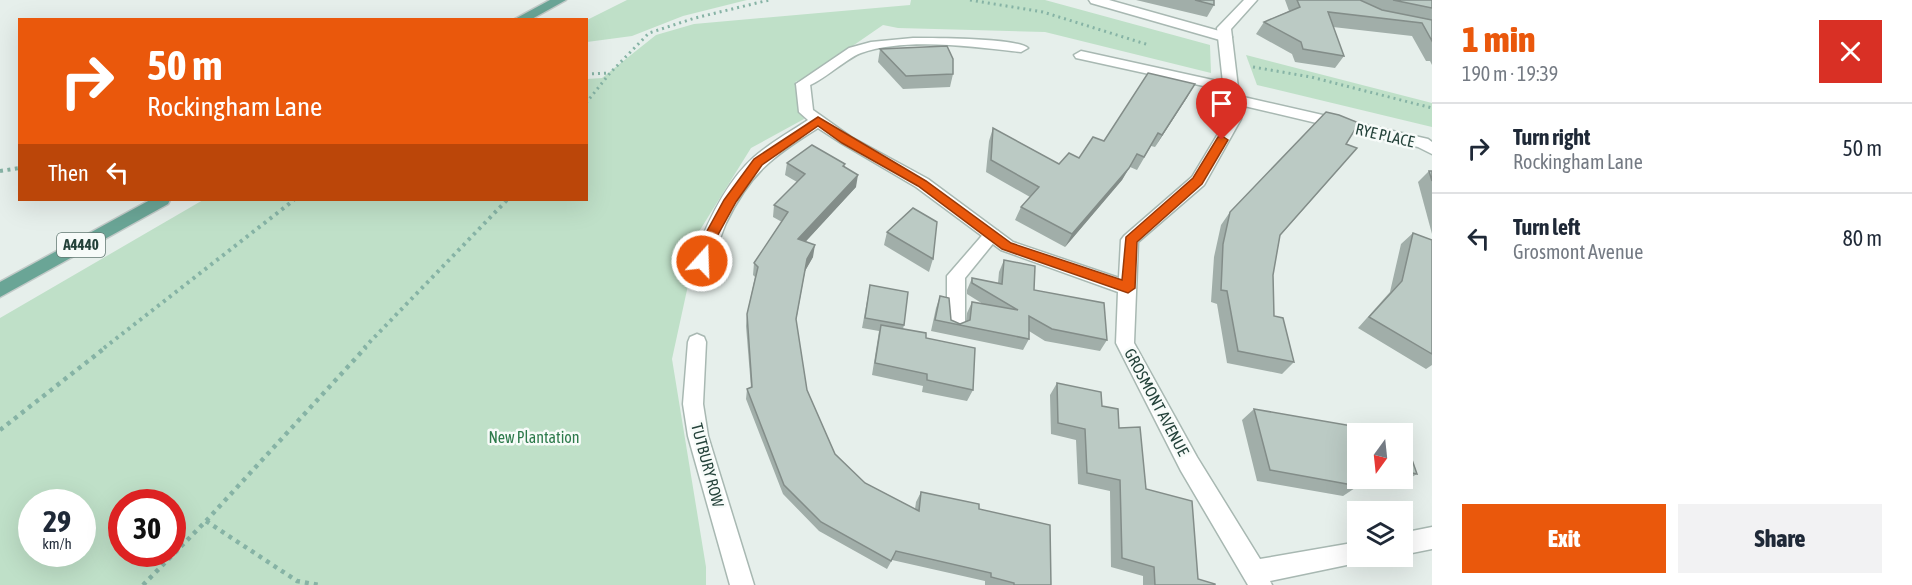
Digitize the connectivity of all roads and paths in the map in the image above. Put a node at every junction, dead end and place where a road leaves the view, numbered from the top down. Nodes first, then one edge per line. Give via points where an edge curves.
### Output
1 (560, 0) edge
2 (769, 0) edge
3 (1095, 0) edge
4 (1251, 0) edge
5 (523, 18) edge
6 (1225, 37) junction
7 (1021, 48) dead end
8 (1081, 55) dead end
9 (610, 73) junction
10 (588, 74) edge
11 (1232, 93) junction
12 (588, 100) edge
13 (818, 121) junction
14 (1432, 149) edge
15 (18, 168) edge
16 (0, 171) edge
17 (160, 201) edge
18 (293, 201) edge
19 (506, 201) edge
20 (992, 235) junction
21 (702, 261) dead end
22 (1128, 288) junction
23 (0, 290) edge
24 (956, 326) edge
25 (698, 342) dead end
26 (0, 430) edge
27 (206, 521) junction
28 (1432, 538) edge
29 (1413, 542) edge
30 (1347, 556) edge
31 (1257, 579) edge
32 (143, 585) edge
33 (319, 585) edge
34 (742, 585) edge

1 - 5 main road
2 - 9 path via 649,33
3 - 6 street
4 - 6 street via 1224,28
6 - 11 street, GROSMONT AVENUE
7 - 13 street via 953,42 891,43 855,51 803,84 806,112
8 - 11 street, RYE PLACE
9 - 10 path
9 - 12 path
11 - 14 street, RYE PLACE via 1423,143
11 - 22 street, GROSMONT AVENUE via 1234,120 1198,181 1130,240
13 - 20 street via 922,183
13 - 21 street via 758,162 731,200
15 - 16 path
17 - 23 main road, A4440
18 - 26 path
19 - 27 path
20 - 22 street via 1007,246
20 - 24 street via 956,276
22 - 31 street, GROSMONT AVENUE via 1125,343 1189,464
25 - 34 street, TUTBURY ROW via 693,404 698,436
27 - 32 path
27 - 33 path via 297,581
28 - 29 street
30 - 31 street

